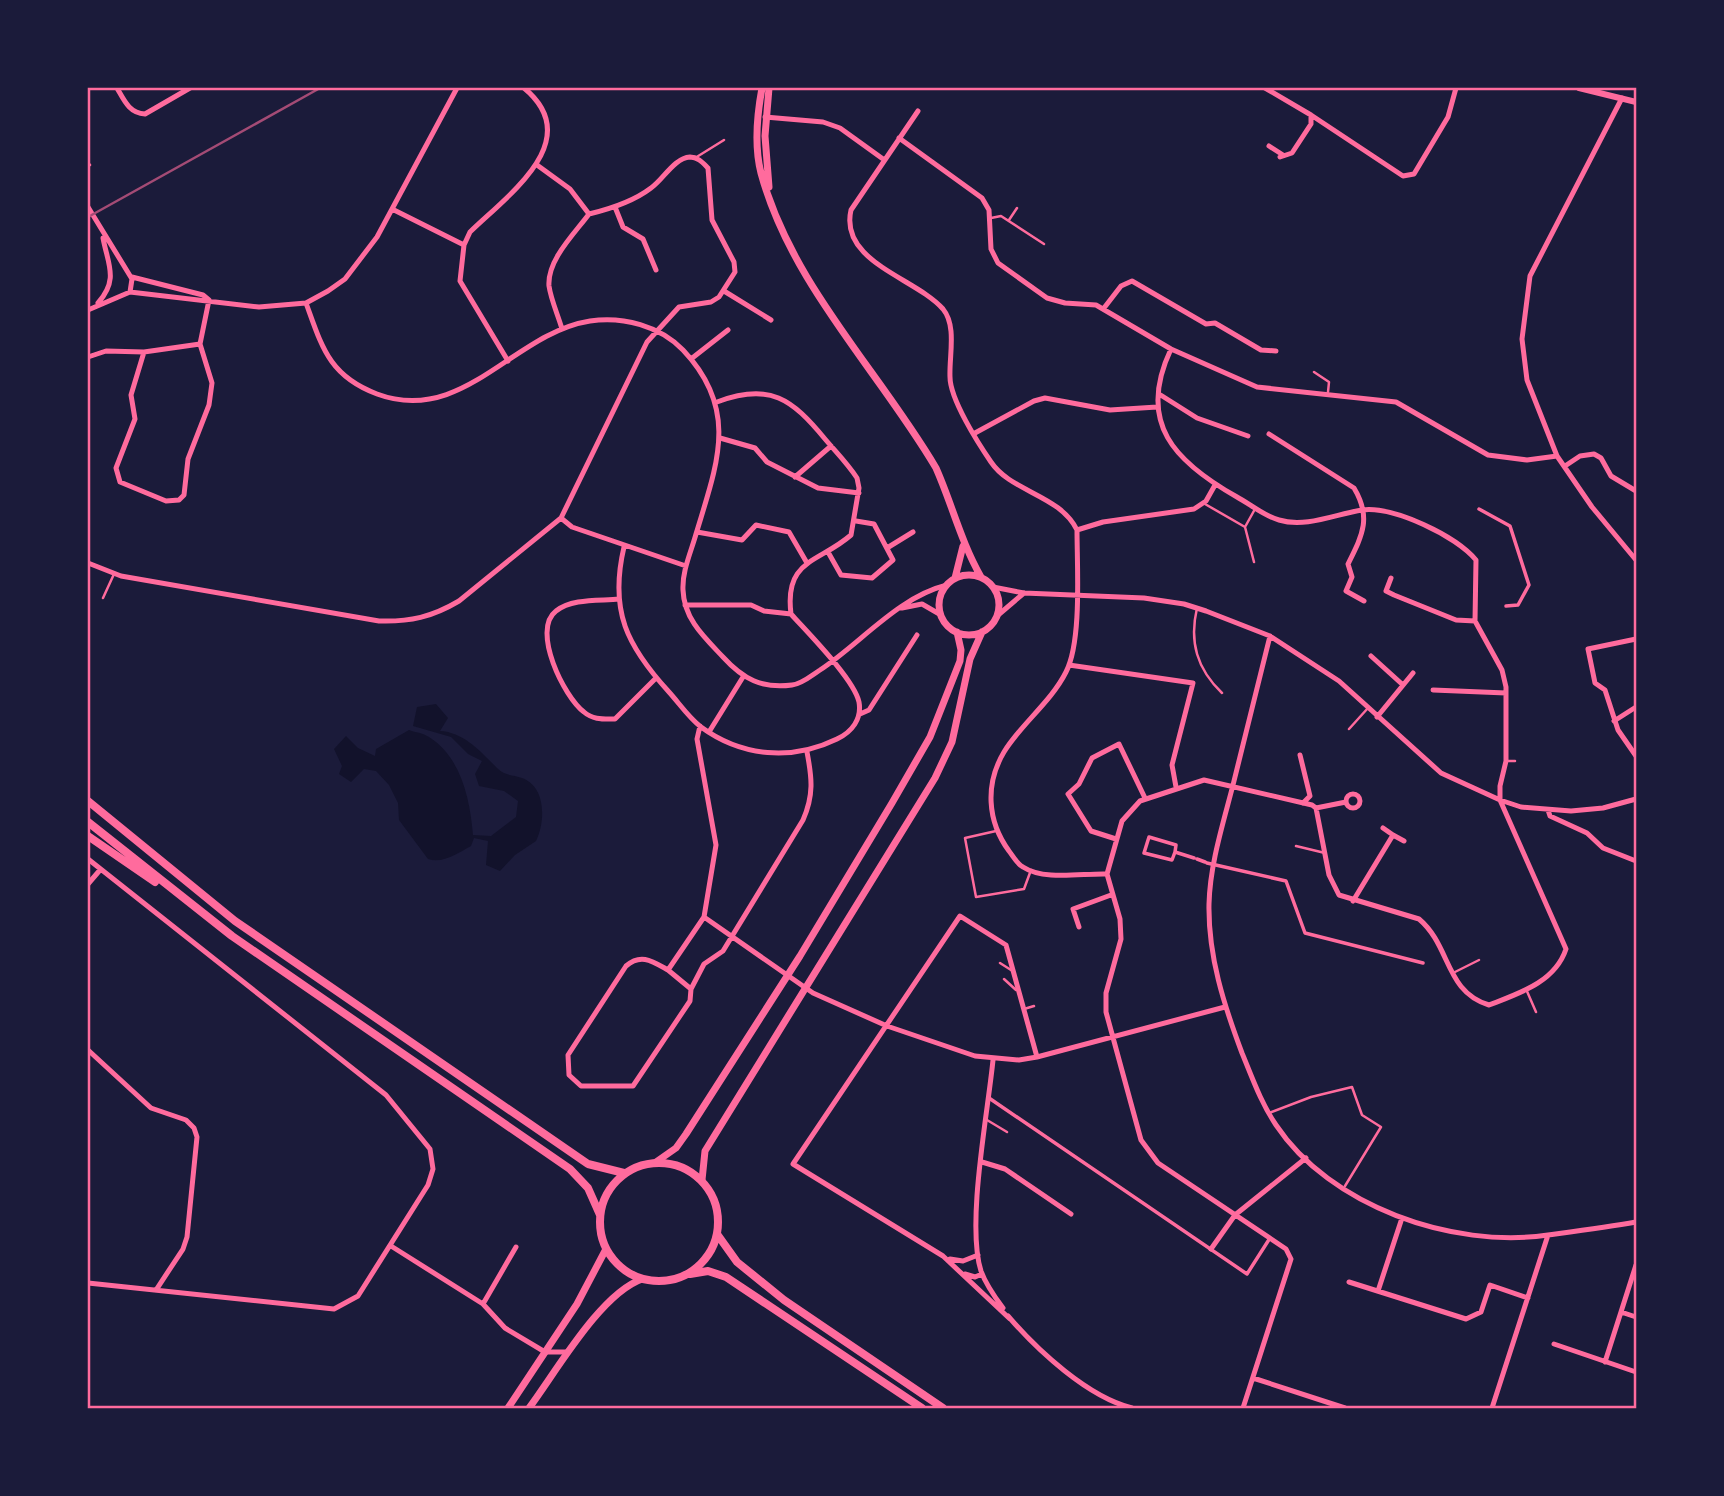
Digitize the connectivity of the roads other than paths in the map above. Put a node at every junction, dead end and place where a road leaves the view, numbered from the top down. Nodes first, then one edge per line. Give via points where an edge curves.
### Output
1 (117, 88) edge
2 (190, 88) edge
3 (457, 88) edge
4 (524, 88) edge
5 (762, 88) edge
6 (769, 88) edge
7 (1265, 88) edge
8 (1456, 88) edge
9 (1579, 88) edge
10 (1622, 98) junction
11 (1636, 102) edge
12 (918, 111) dead end
13 (1311, 116) junction
14 (765, 117) junction
15 (899, 138) junction
16 (724, 141) dead end
17 (1269, 146) dead end
18 (695, 158) junction
19 (883, 159) junction
20 (537, 165) junction
21 (770, 198) junction
22 (88, 207) edge
23 (615, 207) junction
24 (1017, 208) dead end
25 (392, 209) junction
26 (589, 214) junction
27 (991, 218) junction
28 (1009, 220) junction
29 (102, 233) junction
30 (1044, 244) dead end
31 (464, 245) junction
32 (656, 270) dead end
33 (130, 276) junction
34 (112, 278) junction
35 (111, 286) junction
36 (724, 291) junction
37 (130, 292) junction
38 (121, 295) junction
39 (209, 300) junction
40 (306, 303) junction
41 (96, 305) junction
42 (1104, 308) junction
43 (88, 310) edge
44 (771, 320) dead end
45 (562, 329) junction
46 (656, 330) junction
47 (728, 331) dead end
48 (200, 344) junction
49 (1171, 349) junction
50 (1276, 351) dead end
51 (144, 352) junction
52 (88, 357) edge
53 (691, 359) junction
54 (508, 361) junction
55 (1314, 372) dead end
56 (1158, 394) junction
57 (1328, 396) junction
58 (717, 402) junction
59 (1157, 407) junction
60 (975, 433) junction
61 (1269, 434) dead end
62 (1248, 436) dead end
63 (720, 438) junction
64 (831, 446) junction
65 (1557, 456) junction
66 (1564, 466) junction
67 (795, 477) junction
68 (1215, 485) junction
69 (1636, 491) edge
70 (859, 493) junction
71 (1203, 503) junction
72 (1256, 508) junction
73 (1479, 509) dead end
74 (1362, 510) junction
75 (561, 518) junction
76 (856, 521) junction
77 (1245, 527) junction
78 (1077, 530) junction
79 (697, 532) junction
80 (913, 533) dead end
81 (963, 545) junction
82 (624, 547) junction
83 (887, 548) junction
84 (828, 552) junction
85 (1636, 560) edge
86 (807, 562) junction
87 (1254, 562) dead end
88 (88, 563) edge
89 (686, 566) junction
90 (114, 574) junction
91 (981, 577) junction
92 (955, 578) junction
93 (1391, 578) dead end
94 (947, 585) junction
95 (993, 586) junction
96 (1024, 593) junction
97 (1076, 595) junction
98 (103, 598) dead end
99 (619, 599) junction
100 (1364, 601) dead end
101 (685, 605) junction
102 (1506, 606) dead end
103 (1197, 608) junction
104 (899, 609) junction
105 (791, 614) junction
106 (941, 615) junction
107 (997, 616) junction
108 (1475, 621) junction
109 (957, 632) junction
110 (982, 632) junction
111 (917, 635) dead end
112 (1270, 636) junction
113 (1636, 639) edge
114 (1371, 656) dead end
115 (833, 662) junction
116 (1069, 665) junction
117 (1413, 673) dead end
118 (743, 677) junction
119 (656, 678) junction
120 (1403, 685) junction
121 (1433, 690) dead end
122 (1222, 693) dead end
123 (1506, 693) junction
124 (1636, 707) edge
125 (1367, 708) junction
126 (860, 714) junction
127 (1377, 717) junction
128 (1614, 721) junction
129 (700, 726) junction
130 (1349, 729) dead end
131 (709, 732) junction
132 (807, 751) junction
133 (1300, 755) dead end
134 (1636, 755) edge
135 (1506, 761) junction
136 (1515, 761) dead end
137 (1176, 787) junction
138 (1232, 788) junction
139 (1145, 798) junction
140 (1636, 799) edge
141 (88, 800) edge
142 (1500, 800) junction
143 (1346, 802) dead end
144 (1303, 803) junction
145 (1316, 808) junction
146 (1548, 810) junction
147 (88, 822) edge
148 (1382, 828) dead end
149 (996, 831) junction
150 (1393, 835) junction
151 (88, 836) edge
152 (1116, 839) junction
153 (1404, 841) dead end
154 (1296, 846) dead end
155 (1175, 852) junction
156 (1325, 853) junction
157 (88, 859) edge
158 (1636, 861) edge
159 (1214, 864) junction
160 (100, 870) junction
161 (1031, 870) junction
162 (1107, 874) junction
163 (88, 884) edge
164 (172, 891) junction
165 (1111, 895) junction
166 (1353, 901) junction
167 (704, 917) junction
168 (1079, 928) dead end
169 (730, 937) junction
170 (1479, 960) dead end
171 (1000, 962) dead end
172 (1423, 962) dead end
173 (668, 970) junction
174 (1014, 972) junction
175 (1453, 973) junction
176 (787, 975) junction
177 (1004, 979) dead end
178 (806, 987) junction
179 (691, 989) junction
180 (1525, 989) junction
181 (1019, 992) junction
182 (1034, 1006) dead end
183 (1225, 1007) junction
184 (1024, 1009) junction
185 (1536, 1012) dead end
186 (887, 1027) junction
187 (1115, 1037) junction
188 (88, 1050) edge
189 (1037, 1057) junction
190 (993, 1060) junction
191 (989, 1098) junction
192 (1269, 1113) junction
193 (987, 1120) junction
194 (1007, 1132) dead end
195 (1306, 1158) junction
196 (656, 1162) junction
197 (982, 1162) junction
198 (624, 1173) junction
199 (702, 1180) junction
200 (1343, 1189) junction
201 (1072, 1214) dead end
202 (600, 1215) junction
203 (1235, 1215) junction
204 (1402, 1218) junction
205 (1636, 1222) edge
206 (717, 1234) junction
207 (1548, 1235) junction
208 (1270, 1238) junction
209 (391, 1246) junction
210 (516, 1247) dead end
211 (1211, 1249) junction
212 (606, 1250) junction
213 (978, 1255) junction
214 (947, 1258) junction
215 (1636, 1265) edge
216 (962, 1273) junction
217 (982, 1274) junction
218 (687, 1275) junction
219 (642, 1279) junction
220 (1349, 1282) dead end
221 (88, 1283) edge
222 (156, 1290) junction
223 (1378, 1291) junction
224 (1528, 1298) junction
225 (483, 1304) junction
226 (1621, 1312) junction
227 (1636, 1317) edge
228 (1010, 1319) junction
229 (1554, 1344) dead end
230 (545, 1352) junction
231 (570, 1352) junction
232 (1605, 1362) junction
233 (1636, 1372) edge
234 (1253, 1378) junction
235 (509, 1407) edge
236 (529, 1409) edge
237 (922, 1409) edge
238 (943, 1409) edge
239 (1132, 1409) edge
240 (1244, 1409) edge
241 (1345, 1409) edge
242 (1492, 1409) edge

1 - 2 street via 128,107 145,114
3 - 25 street
4 - 20 street via 547,120 549,133
5 - 21 main road via 757,143
6 - 14 main road
7 - 13 street
8 - 13 street via 1448,117 1409,176
9 - 10 street
10 - 11 street
10 - 65 street via 1530,276 1523,308 1521,351 1527,380
12 - 15 street
13 - 17 street via 1311,124 1292,153 1281,156
14 - 19 street via 840,128
14 - 21 main road
15 - 19 street
15 - 27 street via 982,198
16 - 18 lane
18 - 23 street via 678,162 651,188
18 - 36 street via 708,168 712,220 734,262 735,272
19 - 60 street via 851,210 849,229 873,259 943,309 951,331 953,394
20 - 26 street via 570,189
20 - 31 street via 470,232
21 - 81 main road via 783,233 818,293 936,468
22 - 29 street
23 - 26 street
23 - 32 street via 624,226 643,239
24 - 28 lane
25 - 31 street
25 - 40 street via 345,279
26 - 45 street via 550,275 549,288
27 - 28 lane
27 - 42 street via 991,249 998,263 1047,298
28 - 30 lane
29 - 33 street
29 - 34 street
31 - 54 street via 460,281
33 - 34 street via 118,273
33 - 37 street
33 - 39 street
34 - 35 street
35 - 38 street
35 - 41 street
36 - 44 street
36 - 46 street via 711,302 678,307
37 - 38 street
37 - 39 street
38 - 41 street
39 - 40 street via 259,307
39 - 48 street
40 - 54 street via 323,351 346,380 385,397 435,400 458,392
41 - 43 street
42 - 49 street
42 - 50 street via 1121,286 1132,281 1206,324 1215,323 1261,350
45 - 46 street via 602,319
45 - 54 street
46 - 53 street
46 - 75 street
47 - 53 street
48 - 51 street
48 - 51 street via 212,383 179,500 166,501 120,482 116,468 135,419 131,395
49 - 56 street via 1163,364
49 - 57 street via 1256,387
51 - 52 street via 106,351
53 - 58 street
55 - 57 lane via 1329,382
56 - 59 street
56 - 62 street via 1197,418
57 - 65 street via 1396,401 1495,457 1527,460
58 - 63 street
58 - 64 street via 746,392 785,400 800,409
59 - 60 street via 1110,410 1045,398
59 - 68 street via 1166,438 1181,458
60 - 78 street via 997,470 1070,516
61 - 74 street via 1354,488
63 - 67 street via 755,448
63 - 79 street
64 - 67 street
64 - 70 street via 857,478
65 - 66 street
66 - 69 street via 1594,454 1611,476
66 - 85 street
67 - 70 street via 818,488
68 - 71 street
68 - 72 street
70 - 76 street
71 - 77 lane
71 - 78 street via 1194,509
72 - 74 street via 1294,523
72 - 77 lane
73 - 102 street via 1510,526 1530,585 1518,606
74 - 100 street via 1365,531 1348,564 1352,577 1346,590
74 - 108 street via 1393,511 1466,548 1476,560
75 - 82 street via 572,527
75 - 90 street via 460,600 409,622 379,621
76 - 83 street via 874,524
76 - 84 street via 851,535
77 - 87 lane
78 - 97 street
79 - 86 street via 742,540 756,525 789,532
79 - 89 street
80 - 83 street
81 - 91 main road
81 - 92 main road
82 - 89 street
82 - 99 street
83 - 84 street via 893,560 872,578 841,575
84 - 86 street
86 - 105 street via 791,584
88 - 90 street
89 - 101 street
90 - 98 lane
91 - 92 main road
91 - 95 main road
92 - 94 main road
93 - 108 street via 1386,591 1456,620
94 - 104 street via 921,593
94 - 106 main road via 940,599
95 - 96 street
95 - 107 main road via 998,596
96 - 97 street
96 - 107 street
97 - 103 street via 1144,598
97 - 116 street
99 - 119 street via 632,647
99 - 119 street via 567,604 554,612 546,629 554,668 577,705 597,719 615,719
101 - 105 street via 751,605
101 - 118 street via 694,626
103 - 112 street
103 - 122 lane via 1193,643 1199,662
104 - 106 street via 922,604
104 - 115 street
105 - 115 street
106 - 109 main road
107 - 110 main road
108 - 123 street via 1502,670
109 - 110 main road
109 - 176 main road via 960,662 930,737
110 - 178 main road via 970,659 952,742 935,778
111 - 126 street via 869,709
112 - 125 street via 1339,681
112 - 138 street
113 - 128 street via 1588,649 1595,682 1605,690
114 - 120 street
115 - 118 street via 797,685 772,687
115 - 126 street via 854,688
116 - 137 street via 1192,683 1172,765
116 - 149 street via 1005,751 993,775 990,798
117 - 120 street
118 - 131 street
119 - 129 street
120 - 127 street
121 - 123 street
123 - 135 street
124 - 128 street
125 - 127 street
125 - 130 lane
126 - 132 street via 855,727 844,736
127 - 142 street via 1441,773
128 - 134 street
129 - 131 street
129 - 167 street via 697,739 716,845
131 - 132 street via 760,753
132 - 169 street via 812,800
133 - 144 street via 1310,796
135 - 136 lane
135 - 142 street
137 - 138 street via 1204,780
137 - 139 street
138 - 144 street
138 - 159 street
139 - 152 street via 1122,821
139 - 152 street via 1119,744 1091,758 1079,784 1068,794 1091,831
140 - 146 street via 1593,810
141 - 198 main road via 235,920 506,1110 588,1164
142 - 146 street
142 - 180 street via 1566,949 1552,976
143 - 145 street
144 - 145 street
145 - 156 street
146 - 158 street via 1550,816 1587,832 1603,848
147 - 164 main road
148 - 150 street
149 - 161 street via 1022,867
149 - 161 lane via 965,838 976,897 1024,889
150 - 153 street
150 - 166 street
151 - 164 main road
152 - 162 street
154 - 156 lane
155 - 155 street via 1172,860 1144,853 1149,837 1176,845
155 - 159 street
156 - 166 street via 1339,895
157 - 160 street
159 - 172 street via 1286,881 1305,933
159 - 183 street via 1209,904 1212,954
160 - 163 street
160 - 209 street via 386,1095 413,1125 430,1149 432,1175
161 - 162 street
162 - 165 street
164 - 202 main road via 570,1169 588,1188
165 - 168 street via 1073,909
165 - 187 street via 1121,919 1121,939 1105,993
166 - 175 street via 1419,919 1429,927
167 - 169 street
167 - 173 street
169 - 176 street
169 - 179 street via 723,951 704,964
170 - 175 lane
171 - 174 lane
173 - 179 street
173 - 179 street via 644,957 626,966 568,1055 569,1075 574,1081 581,1086 634,1086 690,1001
174 - 181 street
174 - 186 street via 1006,945 960,916
175 - 180 street via 1472,1000 1489,1005
176 - 178 street
176 - 196 main road via 676,1148
177 - 181 lane
178 - 186 street
178 - 199 main road via 705,1151
180 - 185 lane
181 - 184 street
182 - 184 lane
183 - 187 street
183 - 192 street
184 - 189 street
186 - 190 street
186 - 214 street via 793,1164
187 - 189 street
187 - 203 street via 1141,1140 1158,1163
188 - 222 street via 151,1108 186,1120 197,1137 187,1237
189 - 190 street
190 - 191 street
191 - 193 street
191 - 211 street
192 - 195 street
192 - 200 lane via 1352,1087 1362,1115 1381,1127
193 - 194 lane
193 - 197 street
195 - 200 street
195 - 203 street
196 - 198 main road
196 - 199 main road via 673,1164
197 - 201 street via 1005,1169
197 - 213 street via 976,1219
198 - 202 main road via 612,1185
199 - 206 main road via 713,1196
200 - 204 street
202 - 212 main road
203 - 208 street
203 - 211 street
204 - 207 street via 1469,1234
204 - 223 street
205 - 207 street
206 - 218 main road via 712,1251
206 - 238 main road via 737,1262 784,1300
207 - 224 street
208 - 211 street via 1247,1274
208 - 234 street via 1286,1249 1291,1259
209 - 222 street via 358,1296 334,1309
209 - 225 street
210 - 225 street
212 - 219 main road via 621,1268
212 - 230 main road
213 - 214 street via 962,1261
213 - 217 street
214 - 216 street
215 - 226 street
216 - 217 street
216 - 228 street
217 - 228 street
218 - 219 main road via 673,1280
218 - 237 main road via 708,1271 726,1277
219 - 231 main road via 625,1285 602,1308
220 - 223 street
221 - 222 street
223 - 224 street via 1466,1319 1480,1312 1490,1285
224 - 242 street
225 - 230 street via 505,1328
226 - 227 street
226 - 232 street
228 - 239 street via 1088,1390
229 - 232 street
230 - 231 street
230 - 235 main road
231 - 236 main road
232 - 233 street
234 - 240 street
234 - 241 street

